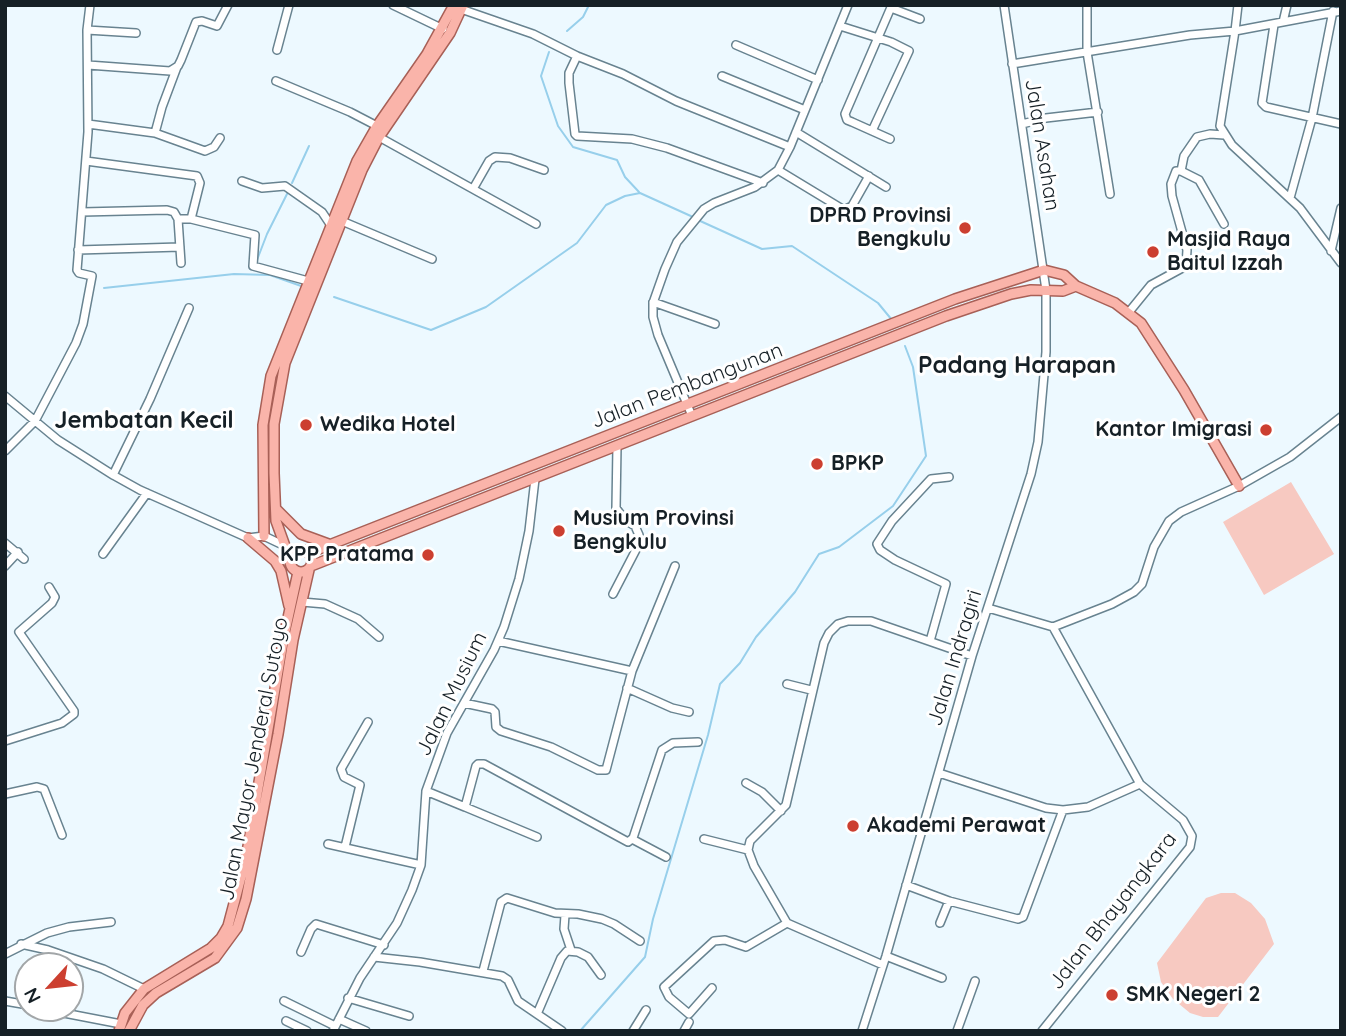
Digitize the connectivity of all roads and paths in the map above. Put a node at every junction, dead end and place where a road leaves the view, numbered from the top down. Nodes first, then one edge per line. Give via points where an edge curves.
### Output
1 (90, 5) edge
2 (228, 5) edge
3 (289, 5) edge
4 (393, 5) edge
5 (848, 5) edge
6 (1004, 5) edge
7 (1087, 5) edge
8 (1238, 5) edge
9 (1287, 5) edge
10 (459, 6) edge
11 (891, 7) edge
12 (1337, 11) edge
13 (920, 19) dead end
14 (1283, 22) junction
15 (1274, 25) junction
16 (840, 26) junction
17 (443, 29) junction
18 (87, 30) junction
19 (1235, 32) junction
20 (136, 33) dead end
21 (878, 38) junction
22 (736, 45) dead end
23 (277, 50) dead end
24 (1087, 52) junction
25 (577, 56) junction
26 (1012, 64) junction
27 (88, 65) junction
28 (177, 66) junction
29 (722, 76) dead end
30 (818, 80) junction
31 (276, 81) dead end
32 (805, 110) junction
33 (1098, 113) junction
34 (1312, 118) junction
35 (88, 124) junction
36 (1022, 124) junction
37 (1341, 124) edge
38 (377, 126) junction
39 (872, 131) junction
40 (796, 132) junction
41 (155, 133) junction
42 (1224, 135) junction
43 (379, 137) junction
44 (220, 138) dead end
45 (890, 139) dead end
46 (790, 147) junction
47 (86, 161) junction
48 (544, 170) dead end
49 (778, 170) junction
50 (1181, 171) junction
51 (869, 176) junction
52 (242, 181) dead end
53 (762, 183) junction
54 (886, 187) dead end
55 (473, 189) junction
56 (1110, 194) dead end
57 (1290, 198) junction
58 (1341, 208) edge
59 (82, 212) junction
60 (178, 219) junction
61 (191, 219) junction
62 (335, 221) junction
63 (537, 224) dead end
64 (1224, 224) dead end
65 (180, 247) junction
66 (78, 250) junction
67 (1331, 251) junction
68 (432, 259) dead end
69 (181, 263) dead end
70 (1341, 263) edge
71 (1044, 270) junction
72 (308, 281) junction
73 (1076, 286) junction
74 (1046, 290) junction
75 (653, 302) junction
76 (189, 308) dead end
77 (1129, 312) junction
78 (715, 324) dead end
79 (845, 344) junction
80 (850, 354) junction
81 (5, 396) edge
82 (687, 405) junction
83 (692, 416) junction
84 (1341, 417) edge
85 (34, 421) junction
86 (617, 446) junction
87 (5, 451) edge
88 (534, 465) junction
89 (113, 475) junction
90 (949, 477) dead end
91 (534, 479) junction
92 (1239, 486) junction
93 (147, 493) junction
94 (276, 509) junction
95 (264, 536) junction
96 (248, 538) junction
97 (5, 543) edge
98 (331, 545) junction
99 (285, 546) junction
100 (309, 553) junction
101 (103, 554) dead end
102 (292, 554) junction
103 (5, 566) edge
104 (675, 566) dead end
105 (310, 568) junction
106 (298, 572) junction
107 (49, 587) dead end
108 (613, 594) dead end
109 (302, 602) junction
110 (988, 608) junction
111 (290, 611) junction
112 (1053, 627) junction
113 (379, 637) dead end
114 (498, 641) junction
115 (930, 641) junction
116 (972, 656) junction
117 (632, 671) junction
118 (787, 684) dead end
119 (627, 688) junction
120 (811, 690) junction
121 (464, 703) junction
122 (689, 712) dead end
123 (368, 722) dead end
124 (5, 741) edge
125 (698, 742) dead end
126 (939, 774) junction
127 (746, 783) dead end
128 (1140, 784) junction
129 (426, 791) junction
130 (5, 794) edge
131 (465, 807) junction
132 (1063, 810) junction
133 (781, 811) junction
134 (62, 835) dead end
135 (537, 837) dead end
136 (632, 839) junction
137 (704, 839) dead end
138 (328, 844) dead end
139 (345, 846) junction
140 (748, 850) junction
141 (666, 857) dead end
142 (421, 865) junction
143 (906, 885) junction
144 (949, 901) junction
145 (565, 915) junction
146 (111, 922) dead end
147 (787, 923) junction
148 (940, 923) dead end
149 (640, 941) dead end
150 (5, 943) edge
151 (21, 944) junction
152 (384, 945) junction
153 (571, 950) junction
154 (301, 952) dead end
155 (8, 953) edge
156 (886, 956) junction
157 (374, 957) junction
158 (883, 965) junction
159 (483, 971) junction
160 (601, 975) dead end
161 (942, 978) dead end
162 (975, 981) dead end
163 (712, 988) dead end
164 (144, 989) junction
165 (348, 998) junction
166 (284, 1000) dead end
167 (646, 1010) dead end
168 (537, 1014) junction
169 (409, 1016) dead end
170 (84, 1019) edge
171 (286, 1021) dead end
172 (689, 1022) dead end
173 (336, 1025) edge
174 (120, 1028) edge
175 (129, 1031) edge
176 (307, 1031) edge
177 (366, 1031) edge
178 (562, 1031) edge
179 (633, 1031) edge
180 (684, 1031) edge
181 (862, 1031) edge
182 (957, 1031) edge
183 (1042, 1031) edge

1 - 18 street
2 - 28 street via 217,26 196,22
3 - 23 street
4 - 17 street
5 - 16 street
6 - 26 street, Jalan Asahan
7 - 24 street
8 - 19 street
9 - 14 street
10 - 17 main road
10 - 25 street
10 - 43 main road via 438,52
11 - 13 street
11 - 21 street
12 - 14 street
12 - 34 street
14 - 15 street
15 - 19 street
15 - 34 street via 1262,103
16 - 21 street
16 - 30 street
17 - 38 main road
18 - 20 street
18 - 27 street
19 - 24 street
19 - 42 street via 1220,119
21 - 39 street via 845,114 847,120
21 - 39 street via 908,48 909,53
22 - 30 street
24 - 26 street
24 - 33 street
25 - 46 street
25 - 53 street via 569,83 577,136 632,139
26 - 36 street, Jalan Asahan
27 - 28 street via 164,71
27 - 35 street
28 - 41 street
29 - 32 street
30 - 32 street
31 - 38 street
32 - 40 street
33 - 36 street
33 - 56 street
34 - 37 street
34 - 57 street
35 - 41 street
35 - 47 street
36 - 71 street, Jalan Asahan
38 - 62 main road via 357,161
39 - 45 street
40 - 46 street
40 - 51 street
41 - 44 street via 205,150
42 - 50 street via 1197,137 1184,156
42 - 57 street
43 - 55 street
43 - 62 main road
46 - 49 street
47 - 59 street
47 - 61 street via 197,176 200,183
48 - 55 street via 495,157
49 - 51 street via 844,210 852,206
49 - 53 street
50 - 64 street via 1203,185
50 - 77 street via 1176,171 1171,184 1187,250 1186,266 1151,285
51 - 54 street
52 - 62 street via 262,188 285,186
53 - 75 street via 704,209 673,250
55 - 63 street
57 - 67 street
58 - 67 street
59 - 60 street via 167,210
59 - 66 street
60 - 61 street
60 - 65 street
61 - 72 street via 255,235 254,266
62 - 68 street
62 - 72 main road
62 - 94 main road via 281,380 274,424
65 - 66 street
65 - 69 street
66 - 85 street via 77,271 92,274 83,324
67 - 70 street
71 - 73 main road via 1064,275
71 - 74 street, Jalan Asahan
71 - 79 main road, Jalan Pembangunan via 954,299
72 - 95 main road via 267,390
73 - 74 main road, Jalan Pembangunan
73 - 77 main road
74 - 80 main road, Jalan Pembangunan via 991,301
74 - 110 street, Jalan Indragiri via 1046,352 1036,457
75 - 78 street
75 - 82 street via 658,335
76 - 89 street
77 - 92 main road via 1161,352
79 - 80 main road
79 - 82 main road, Jalan Pembangunan
80 - 83 main road, Jalan Pembangunan
81 - 85 street
82 - 83 street
82 - 88 main road, Jalan Pembangunan
83 - 86 main road, Jalan Pembangunan
84 - 92 street via 1290,457
85 - 87 street
85 - 89 street
86 - 91 main road, Jalan Pembangunan
86 - 108 street via 616,508 635,526 639,544
88 - 91 main road
88 - 98 main road, Jalan Pembangunan
89 - 93 street
90 - 115 street via 931,479 877,544 895,560 946,584
91 - 105 main road, Jalan Pembangunan
91 - 114 street, Jalan Musium via 519,579
92 - 112 street via 1169,521 1154,547 1144,581 1134,592
93 - 96 street
93 - 101 street
94 - 98 main road via 301,534
94 - 99 main road
95 - 96 street
95 - 99 street
96 - 111 main road via 281,571
97 - 103 street via 21,556
98 - 100 main road, Jalan Pembangunan
99 - 102 street
100 - 102 main road
100 - 105 main road
102 - 106 main road via 290,564
104 - 117 street
105 - 106 main road
105 - 109 main road, Jalan Mayor Jenderal Sutoyo
106 - 111 main road, Jalan Mayor Jenderal Sutoyo
107 - 124 street via 55,597 52,603 19,632 74,714 62,723
109 - 113 street via 325,604 358,619
109 - 175 main road, Jalan Mayor Jenderal Sutoyo via 237,929 215,958 149,999
110 - 112 street
110 - 116 street, Jalan Indragiri
111 - 164 main road, Jalan Mayor Jenderal Sutoyo via 246,858 229,926 211,948
112 - 128 street
114 - 117 street
114 - 121 street, Jalan Musium
115 - 116 street
115 - 120 street via 871,621 838,624 824,643
116 - 126 street, Jalan Indragiri
117 - 119 street
118 - 120 street
119 - 121 street via 609,764 602,771 551,747 501,732 492,709
119 - 122 street
120 - 133 street via 789,797
121 - 129 street, Jalan Musium via 447,733
123 - 139 street via 341,769 360,789
125 - 136 street via 673,743 662,750
126 - 132 street
126 - 143 street, Jalan Indragiri
127 - 133 street
128 - 132 street via 1088,807
128 - 183 street, Jalan Bhayangkara via 1189,828 1190,848
129 - 131 street
129 - 142 street, Jalan Musium
130 - 134 street via 37,786 44,789
131 - 135 street
131 - 136 street via 476,766 484,764 624,841
132 - 144 street via 1023,917
133 - 140 street via 755,834
136 - 141 street
137 - 140 street
138 - 139 street
139 - 142 street
140 - 147 street
142 - 152 street, Jalan Musium
143 - 144 street
143 - 156 street, Jalan Indragiri
144 - 148 street
145 - 149 street via 602,919
145 - 153 street
145 - 159 street via 503,899
146 - 151 street via 68,927
147 - 158 street
147 - 163 street via 746,947 714,941 664,987 690,1014
150 - 155 street
151 - 155 street
151 - 164 street via 89,963
152 - 154 street via 316,923
152 - 157 street, Jalan Musium
153 - 160 street via 588,957
153 - 168 street via 561,958
156 - 158 street, Jalan Indragiri
156 - 161 street
157 - 159 street
157 - 165 street, Jalan Musium
158 - 181 street, Jalan Indragiri
159 - 168 street via 508,979 518,1001
162 - 182 street
164 - 174 main road, Jalan Mayor Jenderal Sutoyo via 130,1004
165 - 169 street
165 - 173 street, Jalan Musium
166 - 173 street
167 - 179 street
168 - 178 street
170 - 174 street
171 - 176 street
172 - 180 street
173 - 177 street

